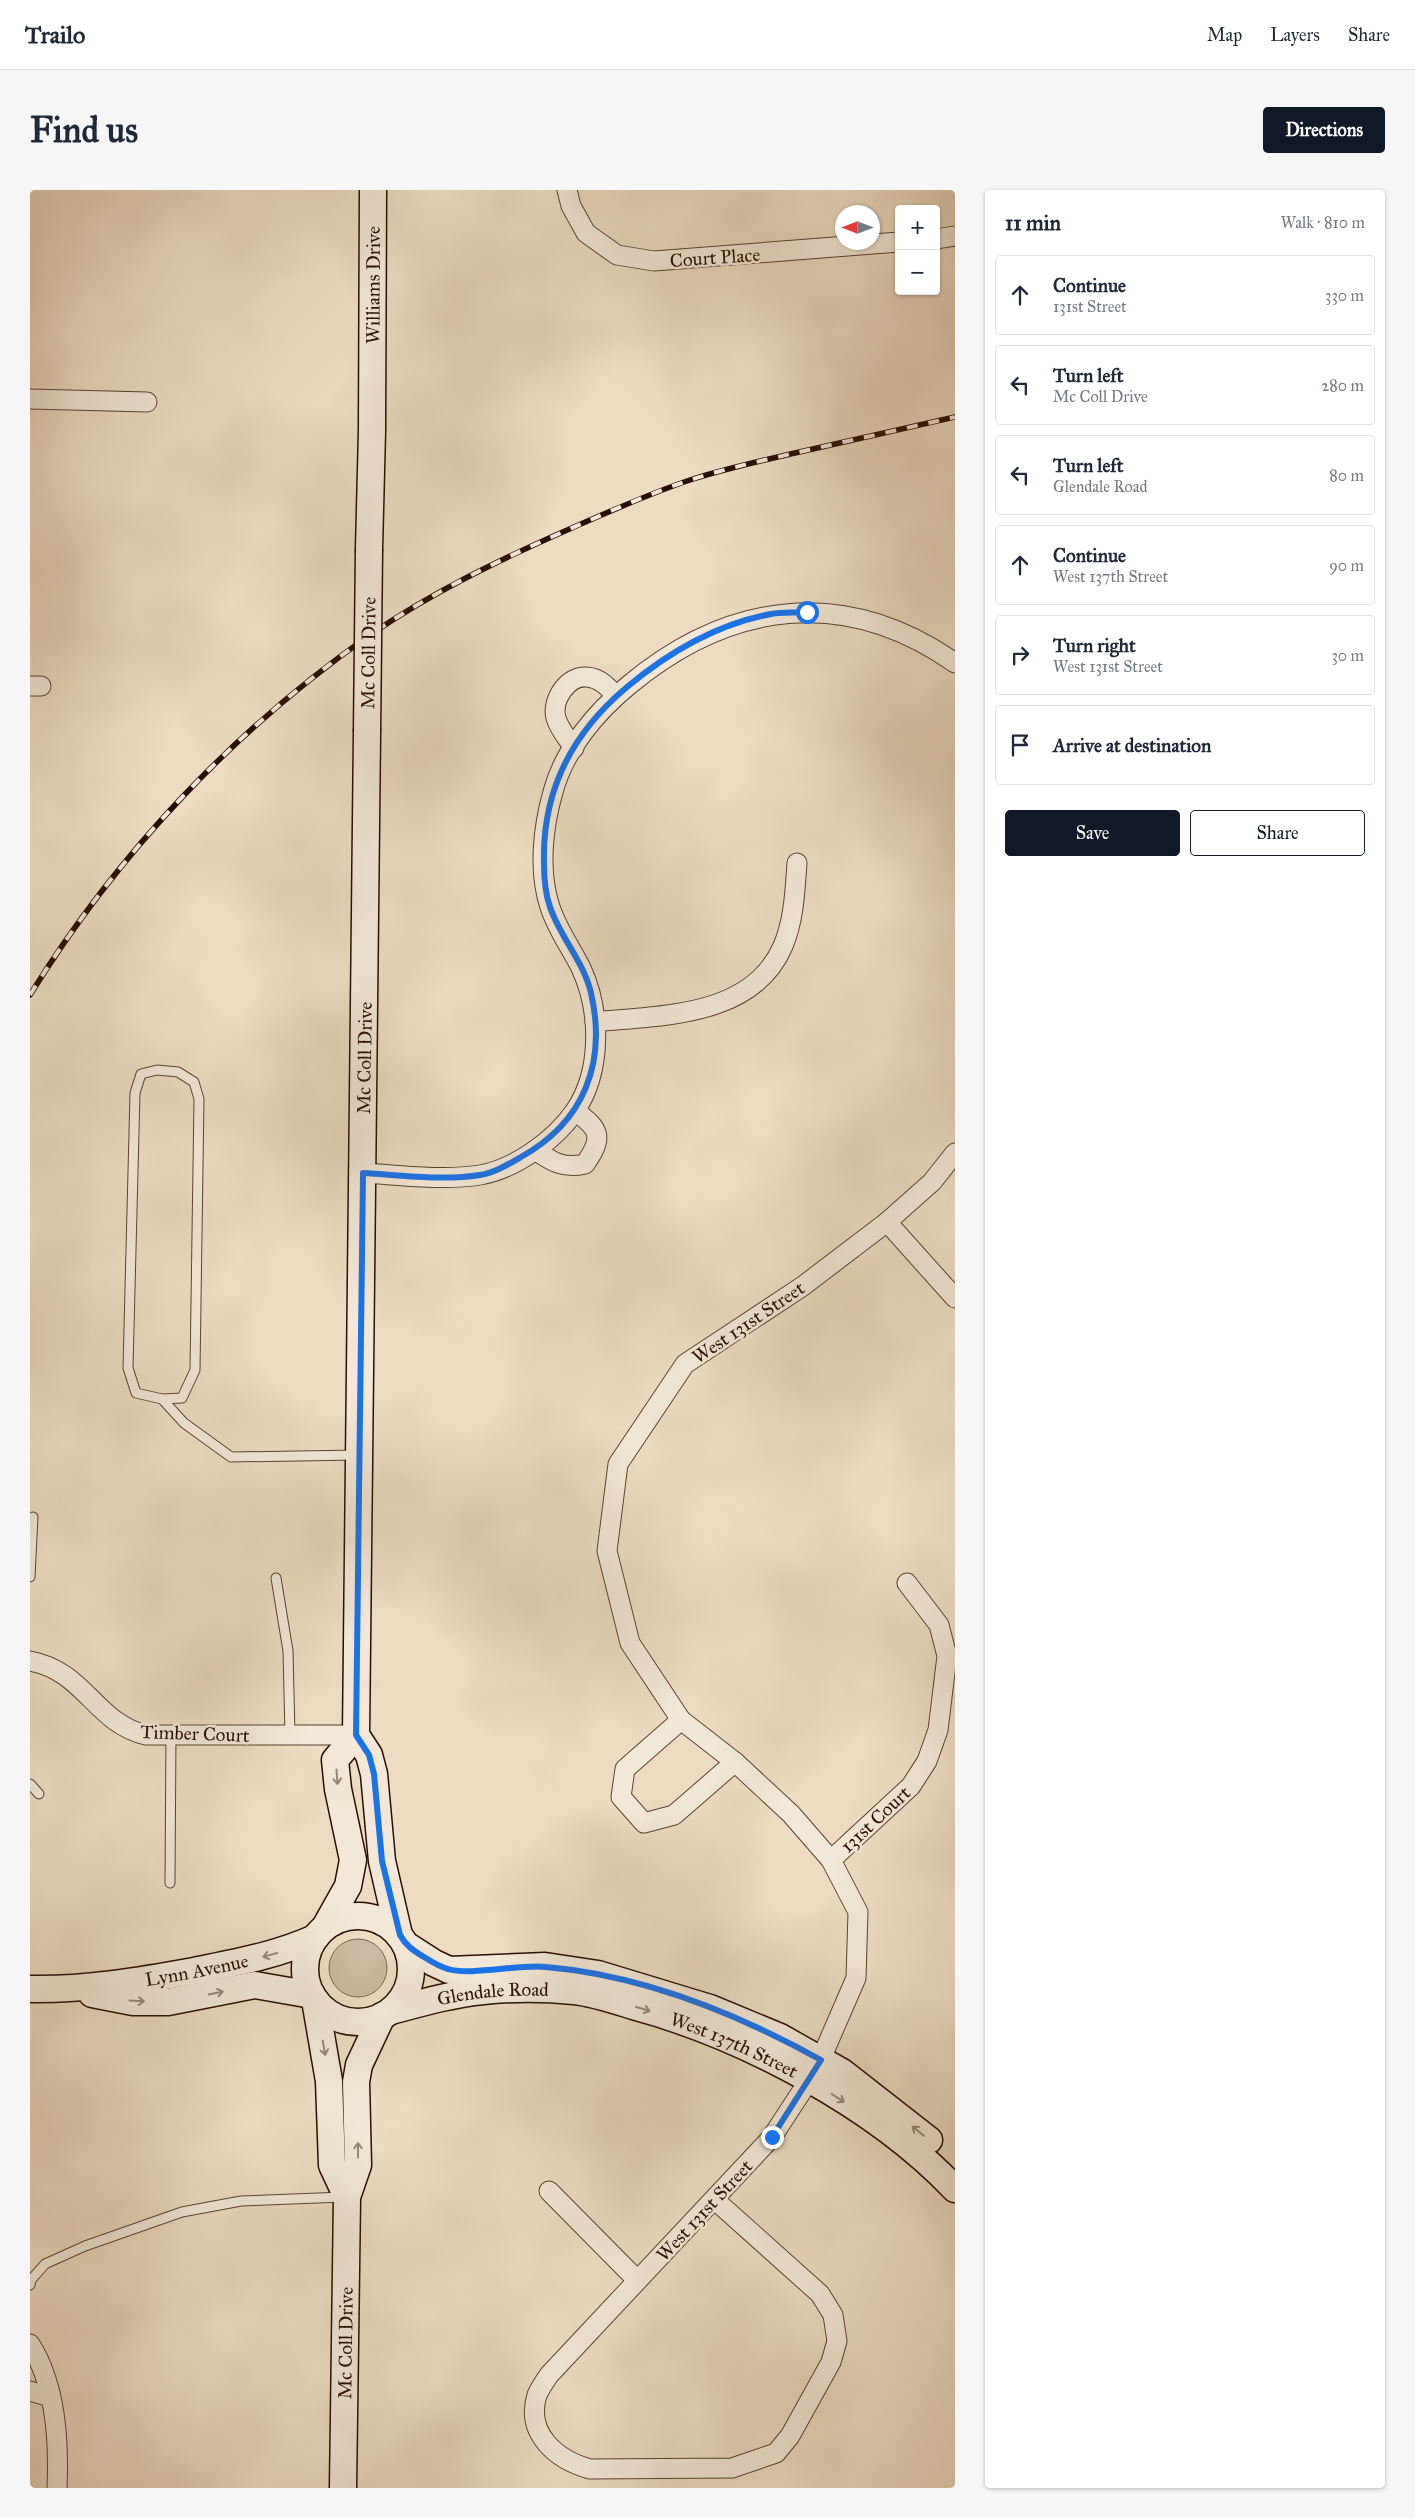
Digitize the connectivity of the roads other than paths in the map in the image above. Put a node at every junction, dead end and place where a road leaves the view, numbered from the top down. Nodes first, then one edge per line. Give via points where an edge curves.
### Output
1 (373, 190) edge
2 (567, 190) edge
3 (955, 236) edge
4 (940, 238) edge
5 (895, 242) edge
6 (372, 381) joint
7 (30, 399) edge
8 (147, 402) dead end
9 (955, 663) edge
10 (616, 696) junction
11 (574, 748) junction
12 (798, 863) dead end
13 (596, 1022) junction
14 (575, 1111) junction
15 (535, 1150) junction
16 (955, 1153) edge
17 (363, 1173) junction
18 (887, 1222) junction
19 (955, 1298) edge
20 (162, 1399) junction
21 (358, 1455) junction
22 (33, 1517) dead end
23 (30, 1577) edge
24 (276, 1578) dead end
25 (907, 1583) dead end
26 (30, 1661) edge
27 (681, 1720) junction
28 (171, 1735) junction
29 (290, 1735) junction
30 (356, 1735) junction
31 (735, 1762) junction
32 (30, 1784) edge
33 (39, 1794) dead end
34 (830, 1860) junction
35 (170, 1883) dead end
36 (320, 1933) junction
37 (403, 1940) junction
38 (597, 1985) junction
39 (30, 1989) edge
40 (72, 1990) junction
41 (314, 1998) junction
42 (386, 2013) junction
43 (815, 2070) junction
44 (955, 2162) edge
45 (955, 2189) edge
46 (549, 2191) dead end
47 (347, 2197) junction
48 (715, 2200) junction
49 (637, 2280) junction
50 (30, 2285) edge
51 (30, 2344) edge
52 (30, 2391) edge
53 (50, 2397) junction
54 (57, 2488) edge
55 (343, 2488) edge

1 - 6 main road, Williams Drive
2 - 5 street, Court Place via 571,206 586,233 617,255 654,261
3 - 4 street
6 - 17 main road, Mc Coll Drive, bridge
7 - 8 street
9 - 10 street via 931,646 892,628 843,615 771,614 733,625 672,652
10 - 11 street via 593,720
10 - 11 street via 604,683 587,677 573,681 562,690 555,704 556,718
11 - 13 street via 560,769 546,818 544,880 550,906 591,991
12 - 13 street via 792,918 783,947 769,969 751,985 727,1002 698,1011
13 - 14 street via 592,1069
14 - 15 street
14 - 15 street via 593,1124 597,1133 595,1150 585,1164 571,1167 553,1163
15 - 17 street via 482,1175
16 - 18 street, West 131st Street via 932,1182
17 - 21 main road, Mc Coll Drive
18 - 19 street
18 - 27 street, West 131st Street via 803,1286 685,1364 618,1464 607,1551 630,1643
20 - 20 lane via 182,1398 195,1370 199,1099 194,1082 178,1072 157,1070 141,1074 135,1093 128,1368 136,1393
20 - 21 lane via 184,1423 230,1457
21 - 30 main road, Mc Coll Drive
22 - 23 lane
24 - 29 lane via 288,1651
25 - 34 street, 131st Court via 939,1625 947,1656 938,1730 927,1761 911,1786
26 - 28 street, Timber Court via 47,1664 66,1674 117,1724 130,1731
27 - 31 street, West 131st Street
27 - 31 street via 625,1770 621,1797 644,1823 674,1815
28 - 29 street, Timber Court
28 - 35 lane
29 - 30 street, Timber Court
30 -> 36 main road via 336,1760 338,1788 353,1860 351,1874 348,1886
30 - 37 main road via 369,1755 374,1774 382,1861
31 - 34 street, West 131st Street via 791,1814
32 - 33 lane
34 - 43 street, West 131st Street via 858,1912 856,1978
36 - 37 main road via 336,1920 364,1916 390,1926
36 -> 40 main road, Lynn Avenue via 264,1957
36 - 41 main road via 306,1960 306,1978
37 - 38 main road, Glendale Road via 449,1970 545,1966
37 - 42 main road via 411,1974 401,2000
38 - 42 main road, Glendale Road via 575,1991 483,1991
38 - 43 main road, West 137th Street via 646,2009
39 - 40 main road, Lynn Avenue
40 -> 41 main road, Lynn Avenue via 134,2002 189,1999 255,1985
41 - 42 main road via 332,2014 353,2022 368,2021
41 -> 47 main road, Mc Coll Drive via 328,2081 332,2164
47 -> 42 main road, Mc Coll Drive via 358,2165 358,2065
44 -> 43 main road, West 137th Street via 878,2099
43 -> 45 main road, West 137th Street via 934,2166
43 - 48 street, West 131st Street via 772,2137
46 - 49 street
47 - 50 lane via 240,2201 182,2212 85,2246 45,2264
47 - 55 main road, Mc Coll Drive
48 - 49 street, West 131st Street
48 - 49 street, West 131st Street via 820,2294 833,2315 837,2341 831,2362 790,2436 776,2453 732,2468 590,2469 573,2464 542,2439 535,2417 538,2395 549,2374
51 - 53 street via 40,2360
52 - 53 street
53 - 54 street via 58,2451

